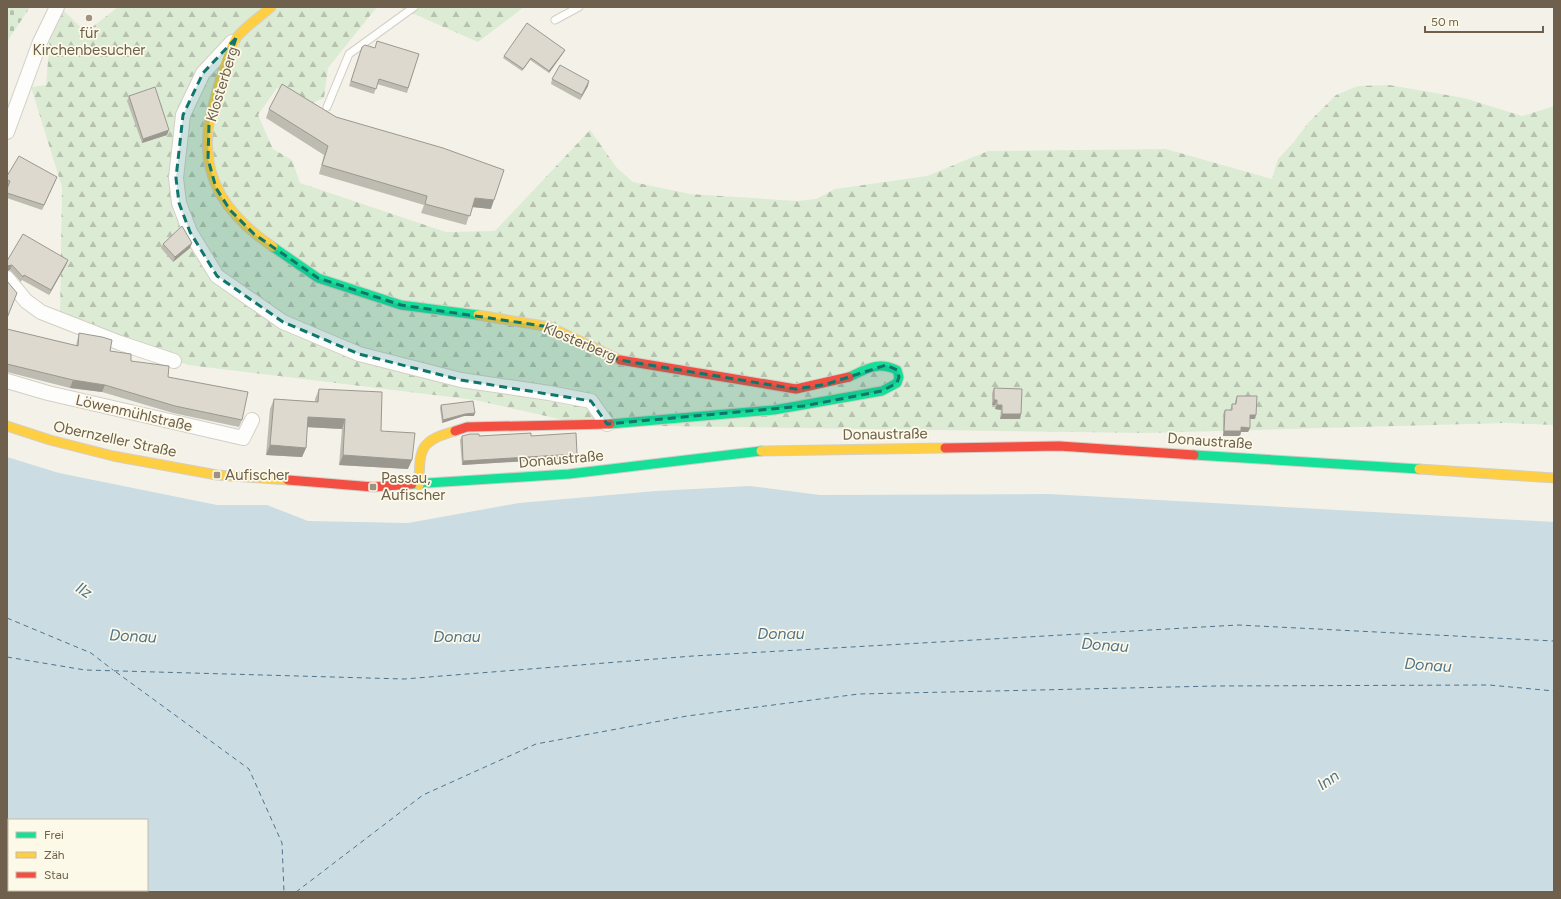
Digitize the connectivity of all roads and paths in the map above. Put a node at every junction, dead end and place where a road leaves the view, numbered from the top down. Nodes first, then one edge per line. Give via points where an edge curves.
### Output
1 (57, 7) edge
2 (271, 7) edge
3 (414, 7) edge
4 (579, 7) edge
5 (555, 20) dead end
6 (236, 38) junction
7 (327, 107) dead end
8 (7, 132) edge
9 (7, 278) edge
10 (174, 361) dead end
11 (7, 381) edge
12 (252, 420) dead end
13 (607, 424) junction
14 (7, 426) edge
15 (217, 475) joint
16 (1554, 478) edge
17 (419, 485) junction

1 - 8 street via 40,42
2 - 6 main road, Klosterberg
3 - 7 lane via 349,54
4 - 5 lane
6 - 13 street, Klosterberg via 203,74 192,94 183,115 178,150 176,178 179,203 190,232 217,276 283,322 359,354 461,380 591,401
6 - 13 main road, Klosterberg via 209,124 208,159 216,188 230,210 254,234 318,278 401,305 456,311 550,327 619,360 736,380 796,389 827,384 876,366 886,365 897,370 899,377 897,383 882,391 804,406
9 - 10 street via 26,301 40,312
11 - 12 street, Löwenmühlstraße via 48,393 243,438
13 - 17 main road, Klosterberg via 467,427 435,436 420,454
14 - 15 main road, Obernzeller Straße via 113,456
15 - 17 main road, Donaustraße via 373,487
16 - 17 main road, Donaustraße via 1059,446 768,450 569,474

